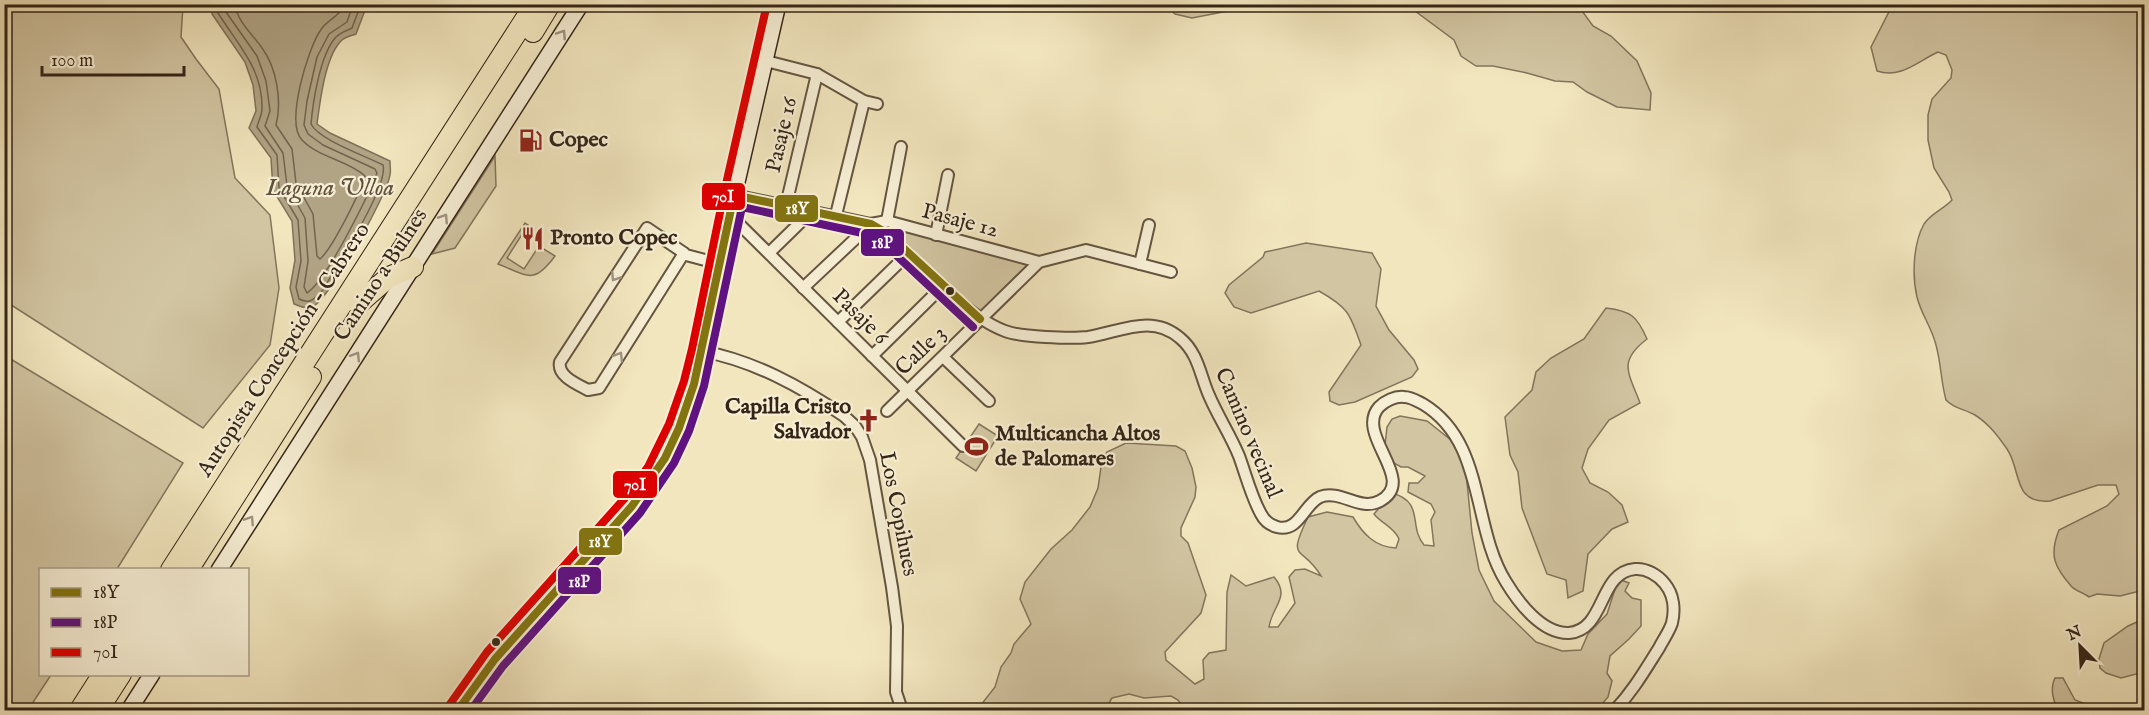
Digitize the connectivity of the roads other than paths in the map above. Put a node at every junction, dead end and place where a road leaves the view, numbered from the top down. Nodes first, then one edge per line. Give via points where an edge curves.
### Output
1 (535, 4) edge
2 (550, 4) edge
3 (581, 4) edge
4 (778, 4) edge
5 (766, 61) junction
6 (817, 74) junction
7 (864, 101) junction
8 (877, 104) dead end
9 (901, 147) dead end
10 (948, 175) dead end
11 (734, 195) junction
12 (786, 205) junction
13 (813, 210) junction
14 (730, 215) junction
15 (836, 215) junction
16 (887, 221) junction
17 (872, 224) junction
18 (1149, 225) dead end
19 (936, 235) junction
20 (684, 253) junction
21 (769, 253) junction
22 (908, 254) junction
23 (1039, 262) junction
24 (720, 264) junction
25 (1140, 264) junction
26 (413, 267) junction
27 (1171, 272) dead end
28 (943, 286) junction
29 (803, 288) junction
30 (358, 304) junction
31 (980, 319) junction
32 (838, 322) junction
33 (702, 351) junction
34 (872, 356) junction
35 (943, 357) junction
36 (908, 391) junction
37 (989, 401) dead end
38 (887, 411) dead end
39 (963, 446) dead end
40 (172, 568) edge
41 (189, 568) edge
42 (220, 568) edge
43 (102, 676) edge
44 (120, 676) edge
45 (151, 676) edge
46 (85, 709) edge
47 (129, 711) edge
48 (458, 711) edge
49 (902, 711) edge
50 (1615, 711) edge

1 - 40 highway, Autopista Concepción - Cabrero
2 - 30 highway, Autopista Concepción - Cabrero
26 -> 3 street, Camino a Bulnes
4 - 5 street
5 - 6 street
5 - 11 street
6 - 7 street
6 - 12 street, Pasaje 16
7 - 8 street
7 - 15 street
9 - 16 street
10 - 19 street
11 - 12 street
11 - 14 street
12 - 13 street
13 - 15 street
13 - 21 street
14 - 21 street, Pasaje 6
14 - 24 street
15 - 17 street
16 - 17 street, Pasaje 12
16 - 19 street, Pasaje 12
17 - 22 street
17 - 29 street
18 - 25 street
19 - 23 street, Pasaje 12
20 -> 20 street via 647,228 560,362 562,374 588,390 599,388
20 - 24 street
21 - 29 street, Pasaje 6
22 - 28 street
22 - 32 street
23 - 25 street, Calle 3 via 1086,250
23 - 31 street, Calle 3
24 - 33 street
25 - 27 street, Calle 3
26 - 30 highway via 389,277
42 -> 26 street, Camino a Bulnes
28 - 31 street
28 - 34 street
29 - 32 street, Pasaje 6
30 - 41 highway, Autopista Concepción - Cabrero
31 - 35 street, Calle 3
31 - 50 street, Camino vecinal via 1017,335 1065,338 1144,325 1158,326 1177,335 1198,363 1262,516 1279,527 1300,519 1323,496 1366,504 1385,498 1392,490 1393,480 1375,434 1376,411 1387,401 1403,397 1431,409 1450,427 1463,449 1499,571 1536,619 1561,632 1585,627 1613,581 1633,569 1651,573 1667,586 1673,604 1671,625 1642,678
32 - 34 street, Pasaje 6
33 - 48 street via 679,428 648,484 495,659
33 - 49 street, Los Copihues via 764,369 844,416 862,437 870,460 892,587 897,626 896,692
34 - 36 street, Pasaje 6
35 - 36 street, Calle 3
35 - 37 street
36 - 38 street, Calle 3
36 - 39 street, Pasaje 6
43 - 46 highway
44 - 46 highway
45 - 47 street

